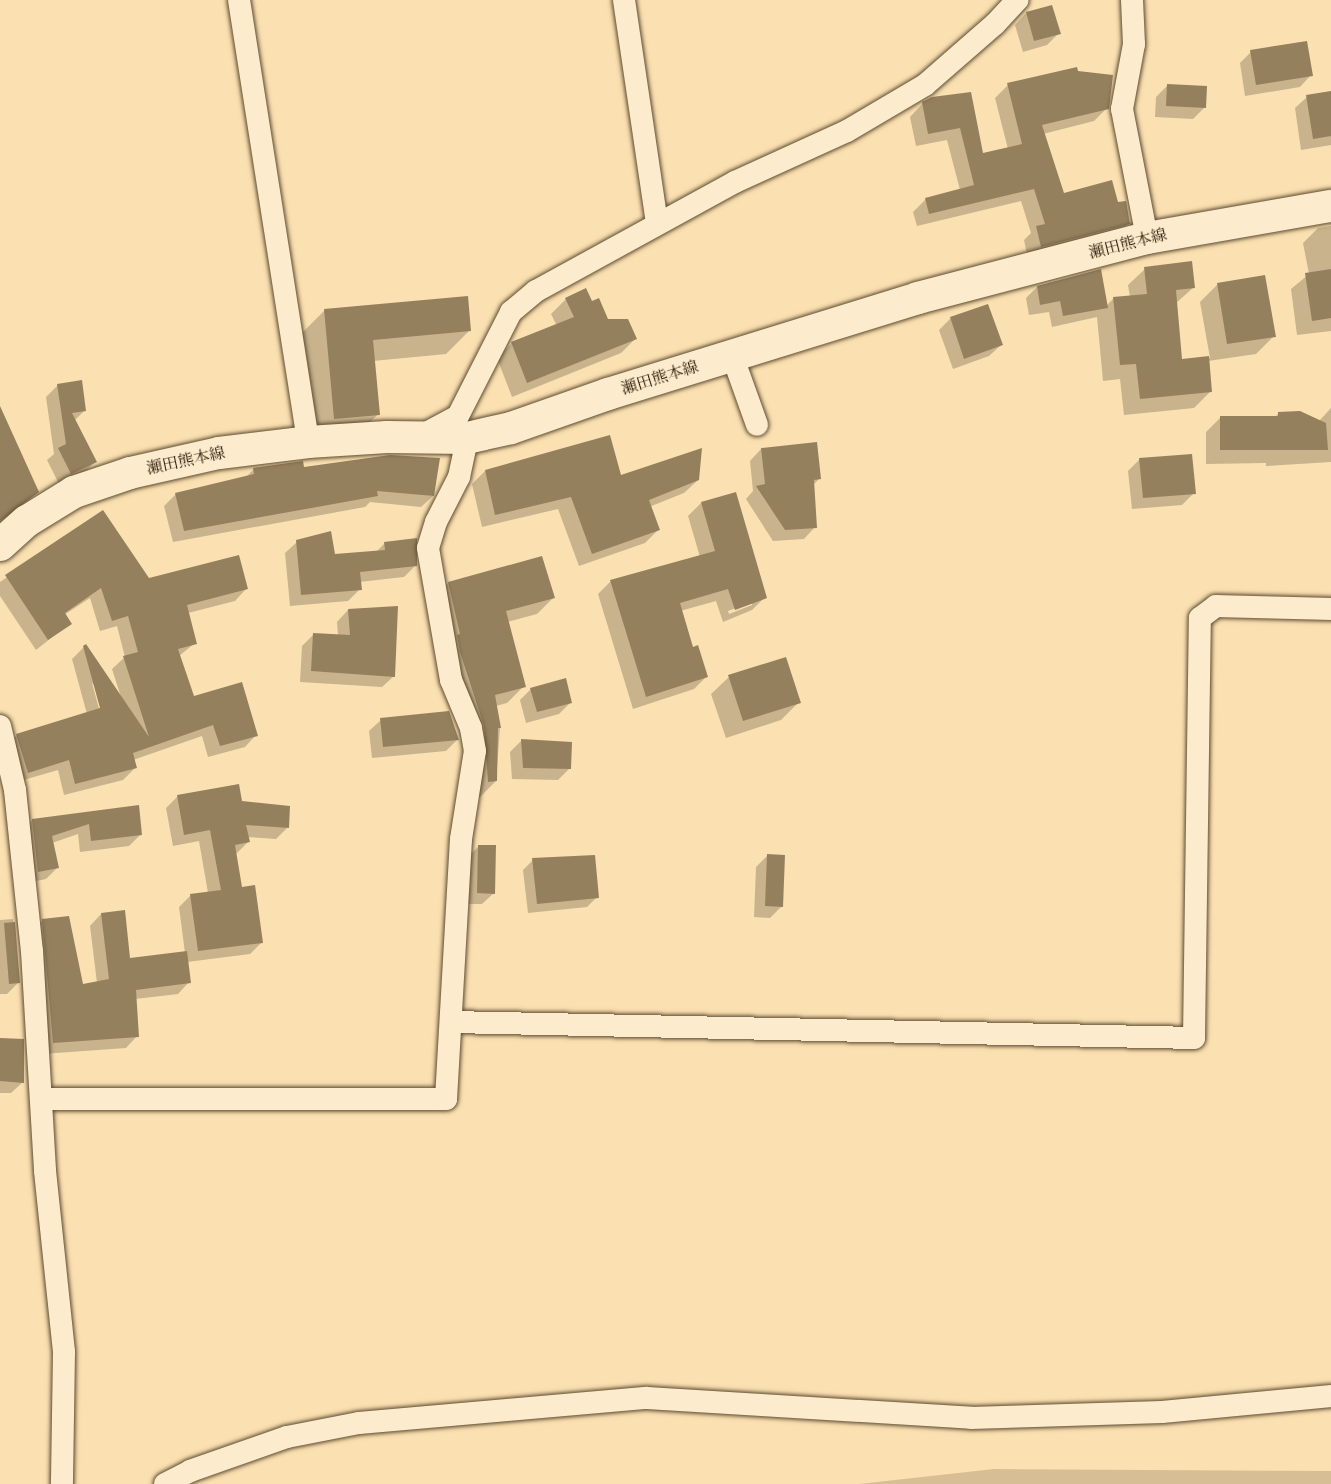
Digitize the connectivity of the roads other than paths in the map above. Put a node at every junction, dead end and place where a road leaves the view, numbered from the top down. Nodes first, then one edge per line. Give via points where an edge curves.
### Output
1 (239, 0) edge
2 (624, 0) edge
3 (1017, 0) edge
4 (1132, 0) edge
5 (1331, 206) edge
6 (657, 223) junction
7 (1147, 238) junction
8 (732, 356) junction
9 (757, 425) dead end
10 (419, 437) junction
11 (467, 438) junction
12 (308, 442) junction
13 (0, 545) edge
14 (1331, 609) edge
15 (0, 726) edge
16 (451, 1022) junction
17 (40, 1099) junction
18 (1331, 1396) edge
19 (62, 1484) edge
20 (165, 1484) edge

1 - 12 street
2 - 6 street
3 - 6 street via 925,85 847,131
4 - 7 street via 1134,44 1122,109
5 - 7 main road, 瀬田熊本線
6 - 10 street via 536,291 510,312 458,416
7 - 8 main road, 瀬田熊本線 via 918,298
8 - 9 street
8 - 11 main road, 瀬田熊本線 via 511,428
10 - 11 main road, 瀬田熊本線
10 - 12 main road, 瀬田熊本線
11 - 16 street via 459,477 436,522 428,548 451,680 471,728 475,751 462,830
12 - 13 main road, 瀬田熊本線 via 219,453 86,488 27,521
14 - 16 street via 1216,606 1200,618 1194,1038
15 - 17 street via 15,790 32,951
16 - 17 street via 446,1099
17 - 19 street via 64,1352
18 - 20 street via 1162,1412 971,1418 715,1399 637,1399 359,1423 287,1437 190,1471

